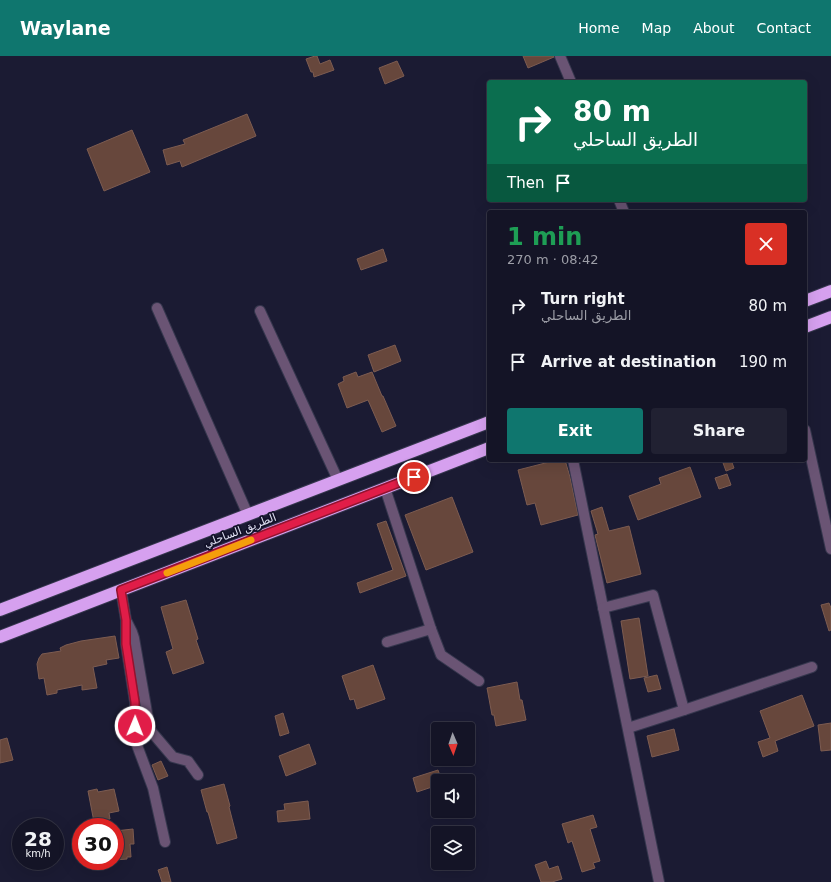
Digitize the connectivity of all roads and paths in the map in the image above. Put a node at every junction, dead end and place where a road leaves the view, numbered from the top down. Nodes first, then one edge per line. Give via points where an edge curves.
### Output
1 (560, 56) edge
2 (570, 80) edge
3 (831, 290) edge
4 (807, 299) edge
5 (157, 308) dead end
6 (260, 310) dead end
7 (831, 317) edge
8 (807, 326) edge
9 (487, 423) edge
10 (807, 439) edge
11 (487, 449) edge
12 (573, 462) edge
13 (338, 480) junction
14 (385, 488) junction
15 (248, 515) junction
16 (831, 549) edge
17 (121, 590) junction
18 (603, 608) junction
19 (0, 610) edge
20 (126, 620) junction
21 (431, 630) junction
22 (0, 637) edge
23 (387, 642) dead end
24 (812, 667) dead end
25 (479, 681) dead end
26 (684, 710) junction
27 (628, 728) junction
28 (198, 775) dead end
29 (165, 842) dead end
30 (659, 882) edge

1 - 2 street
3 - 4 highway
5 - 15 street
6 - 13 street
7 - 8 highway
9 - 13 highway, الطريق الساحلي
10 - 16 street
11 - 14 highway, الطريق الساحلي
12 - 18 street
13 - 15 highway, الطريق الساحلي
14 - 17 highway, الطريق الساحلي
14 - 21 street
15 - 19 highway, الطريق الساحلي
17 - 20 street
17 - 22 highway, الطريق الساحلي
18 - 26 street via 653,596
18 - 27 street
20 - 28 street via 134,638 150,730 173,757 188,761
20 - 29 street via 126,644 135,702 135,740 153,788
21 - 23 street
21 - 25 street via 441,655
24 - 26 street
26 - 27 street
27 - 30 street

